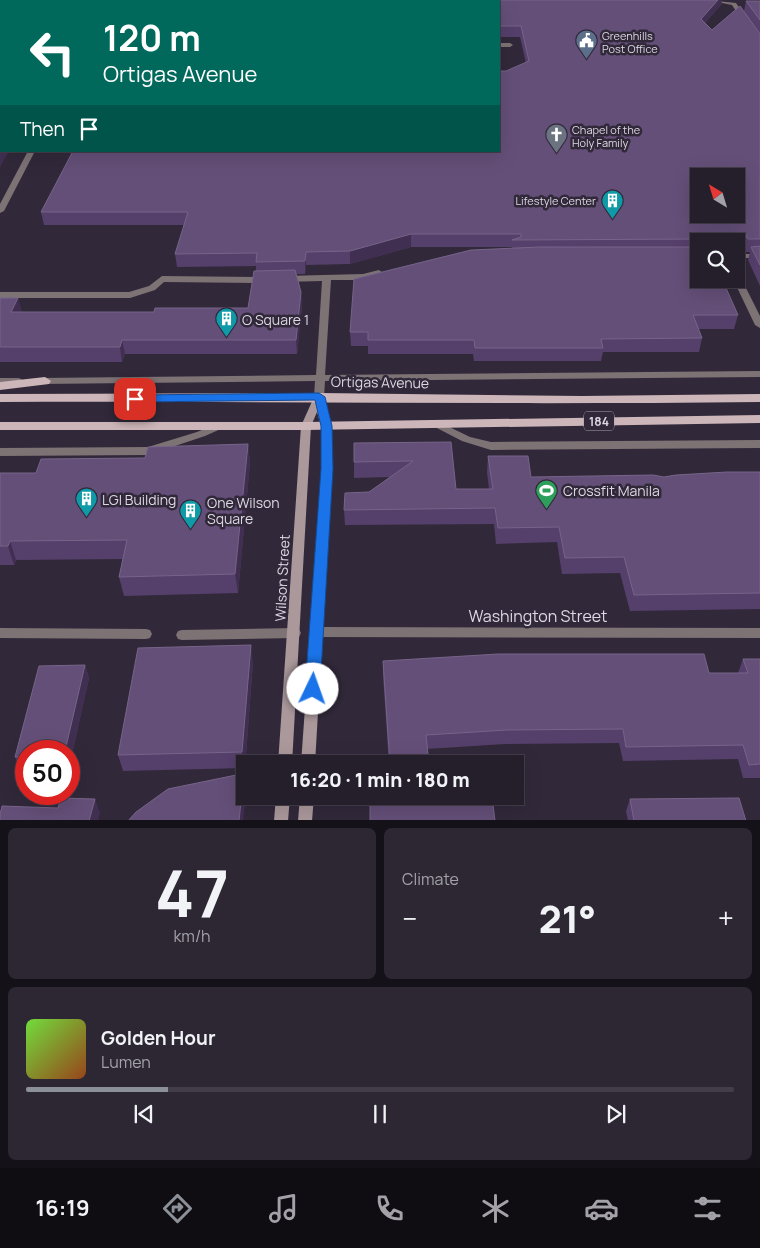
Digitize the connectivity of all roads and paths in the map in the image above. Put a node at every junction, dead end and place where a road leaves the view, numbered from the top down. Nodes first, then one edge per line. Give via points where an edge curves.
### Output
1 (710, 0) edge
2 (736, 2) edge
3 (748, 23) edge
4 (500, 45) edge
5 (510, 45) dead end
6 (31, 152) edge
7 (0, 211) edge
8 (745, 256) edge
9 (760, 256) edge
10 (391, 271) edge
11 (327, 277) junction
12 (742, 288) edge
13 (0, 295) edge
14 (760, 325) edge
15 (760, 374) edge
16 (320, 379) junction
17 (0, 381) edge
18 (45, 381) junction
19 (0, 386) edge
20 (319, 397) junction
21 (0, 398) edge
22 (760, 398) edge
23 (760, 419) edge
24 (437, 424) junction
25 (0, 426) edge
26 (220, 426) junction
27 (306, 426) junction
28 (326, 426) junction
29 (760, 444) edge
30 (0, 452) edge
31 (316, 632) junction
32 (0, 633) edge
33 (294, 633) junction
34 (760, 633) edge
35 (146, 634) dead end
36 (182, 635) dead end
37 (286, 755) edge
38 (309, 755) edge
39 (282, 805) edge
40 (306, 805) edge
41 (281, 820) edge
42 (305, 820) edge

1 - 2 street
2 - 3 street
4 - 5 street
6 - 7 street
8 - 9 street
10 - 11 street via 363,277
11 - 13 street via 162,280 141,293 116,296
11 - 16 street, Wilson Street
12 - 14 street
15 - 16 street
16 - 18 street
16 - 20 street, Wilson Street
17 - 18 street
18 - 19 main road
20 - 21 main road, Ortigas Avenue / 184
20 - 22 main road, Ortigas Avenue / 184
20 - 27 main road, Wilson Street
20 - 28 main road, Wilson Street
23 - 24 main road, 184
24 - 28 main road, 184
24 - 29 street via 466,439 491,446
25 - 26 main road, 184
26 - 27 main road, 184
26 - 30 street via 148,451
27 - 28 main road, 184
27 - 33 main road, Wilson Street
28 - 31 main road, Wilson Street via 327,469
31 - 34 street, Washington Street
31 - 38 main road, Wilson Street
32 - 35 street
33 - 36 street
33 - 37 main road, Wilson Street
39 - 41 main road
40 - 42 main road

